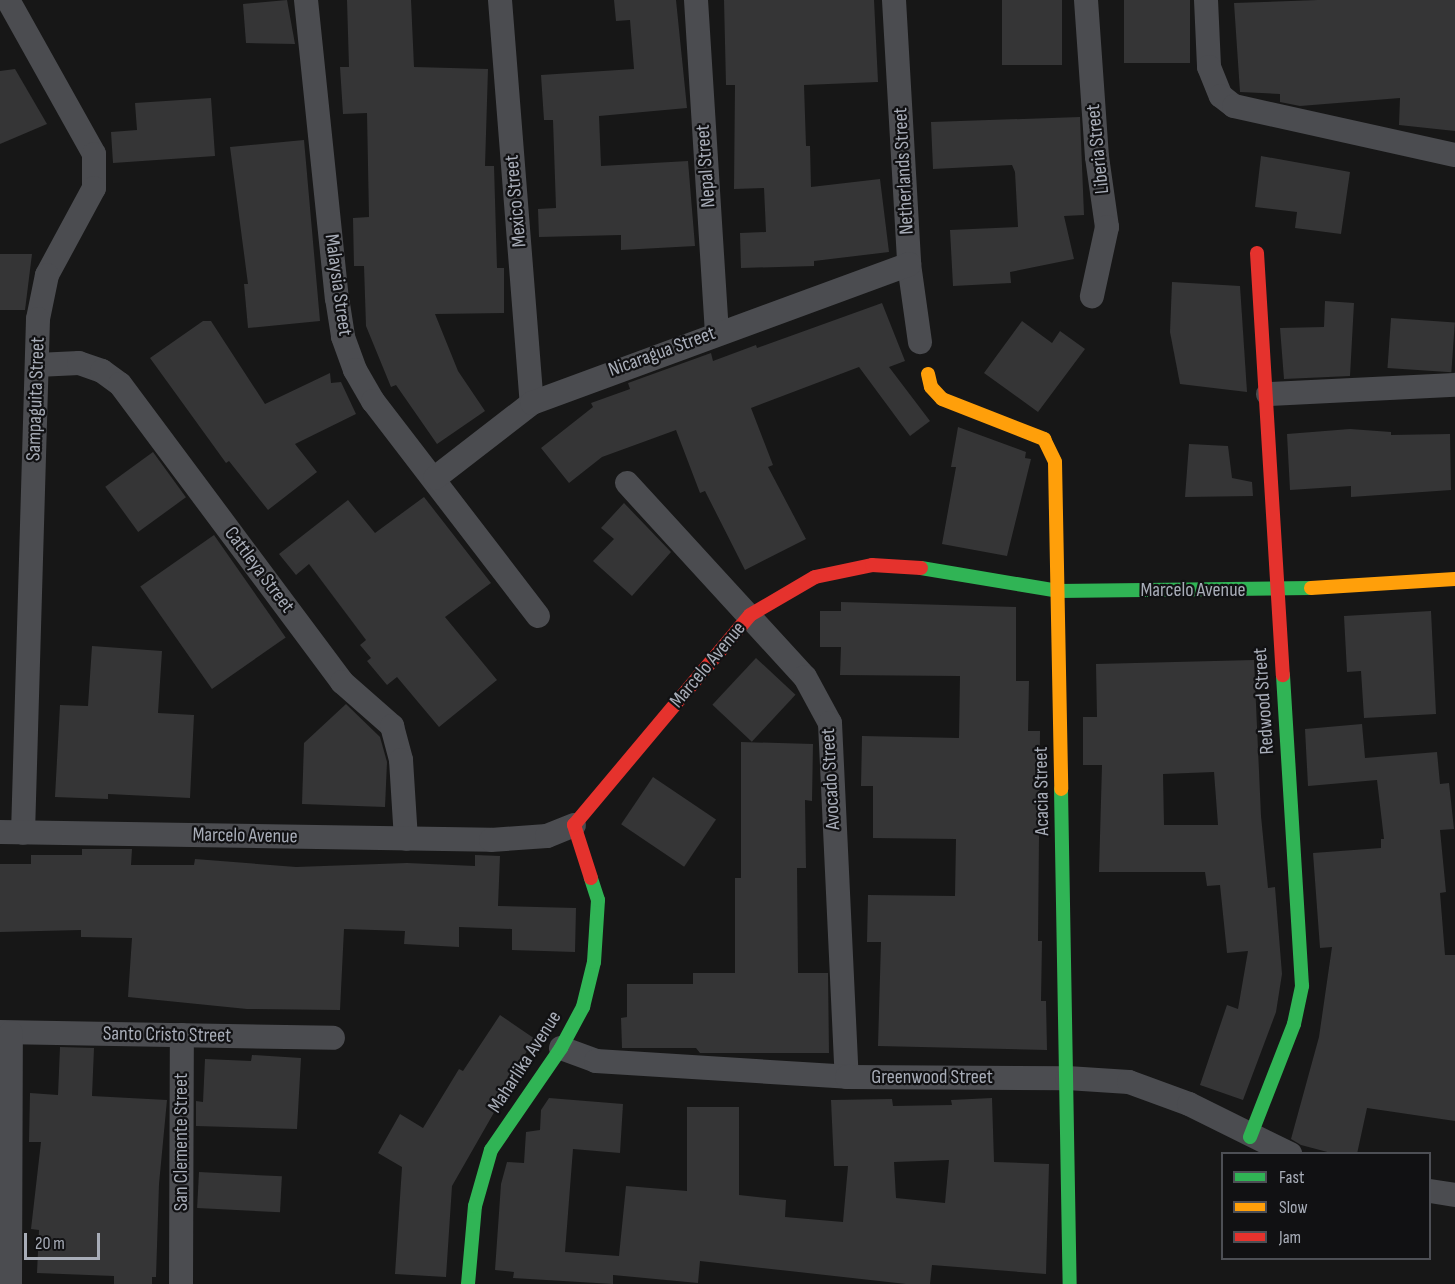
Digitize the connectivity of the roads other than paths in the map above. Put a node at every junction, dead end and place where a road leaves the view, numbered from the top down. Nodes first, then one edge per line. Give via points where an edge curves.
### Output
1 (8, 0) edge
2 (306, 0) edge
3 (500, 0) edge
4 (696, 0) edge
5 (894, 0) edge
6 (1086, 0) edge
7 (1206, 0) edge
8 (1455, 155) edge
9 (1257, 253) dead end
10 (909, 264) junction
11 (1092, 296) dead end
12 (717, 332) junction
13 (920, 342) dead end
14 (38, 365) junction
15 (928, 374) dead end
16 (1455, 385) edge
17 (1268, 394) junction
18 (532, 403) junction
19 (435, 478) junction
20 (627, 483) dead end
21 (1455, 579) edge
22 (1275, 590) junction
23 (1058, 591) junction
24 (750, 615) junction
25 (538, 616) dead end
26 (574, 825) junction
27 (12, 832) edge
28 (406, 839) junction
29 (5, 1032) edge
30 (182, 1035) junction
31 (333, 1038) dead end
32 (561, 1048) junction
33 (847, 1077) junction
34 (1067, 1077) junction
35 (1250, 1137) junction
36 (1285, 1152) edge
37 (1431, 1191) edge
38 (1455, 1195) edge
39 (10, 1284) edge
40 (181, 1284) edge
41 (468, 1284) edge
42 (1070, 1284) edge

1 - 14 street, Sampaguita Street via 94,154 94,188 47,275 38,319
2 - 19 street, Malaysia Street via 343,337 355,370 373,401
3 - 18 street, Mexico Street
4 - 12 street, Nepal Street
5 - 10 street, Netherlands Street
6 - 11 street, Liberia Street via 1097,157 1107,227
7 - 8 street via 1209,67 1221,96 1234,106
9 - 17 street, Redwood Street
10 - 12 street, Nicaragua Street
10 - 13 street, Netherlands Street
12 - 18 street, Nicaragua Street
14 - 27 street, Sampaguita Street
14 - 28 street, Cattleya Street via 79,363 102,370 120,384 342,682 392,726 401,760
15 - 23 street, Acacia Street via 942,399 1033,431 1052,450
16 - 17 street
17 - 22 street, Redwood Street
18 - 19 street, Nicaragua Street
19 - 25 street, Malaysia Street
20 - 24 street, Avocado Street
21 - 22 street, Marcelo Avenue
22 - 23 street, Marcelo Avenue
22 - 35 street, Redwood Street via 1302,986 1294,1024
23 - 24 street, Marcelo Avenue via 910,566 872,565 815,577
23 - 34 street, Acacia Street
24 - 26 street, Marcelo Avenue
24 - 33 street, Avocado Street via 805,677 830,723
26 - 28 street, Marcelo Avenue via 547,836
26 - 32 street, Maharlika Avenue via 598,900 594,962 583,1007
27 - 28 street, Marcelo Avenue
29 - 30 street, Santo Cristo Street
29 - 39 street
30 - 31 street, Santo Cristo Street
30 - 40 street, San Clemente Street
32 - 33 street, Greenwood Street via 596,1061
32 - 41 street, Maharlika Avenue via 491,1150 475,1206
33 - 34 street, Greenwood Street
34 - 35 street, Greenwood Street via 1129,1082 1189,1104
34 - 42 street, Acacia Street
35 - 36 street, Greenwood Street
37 - 38 street

